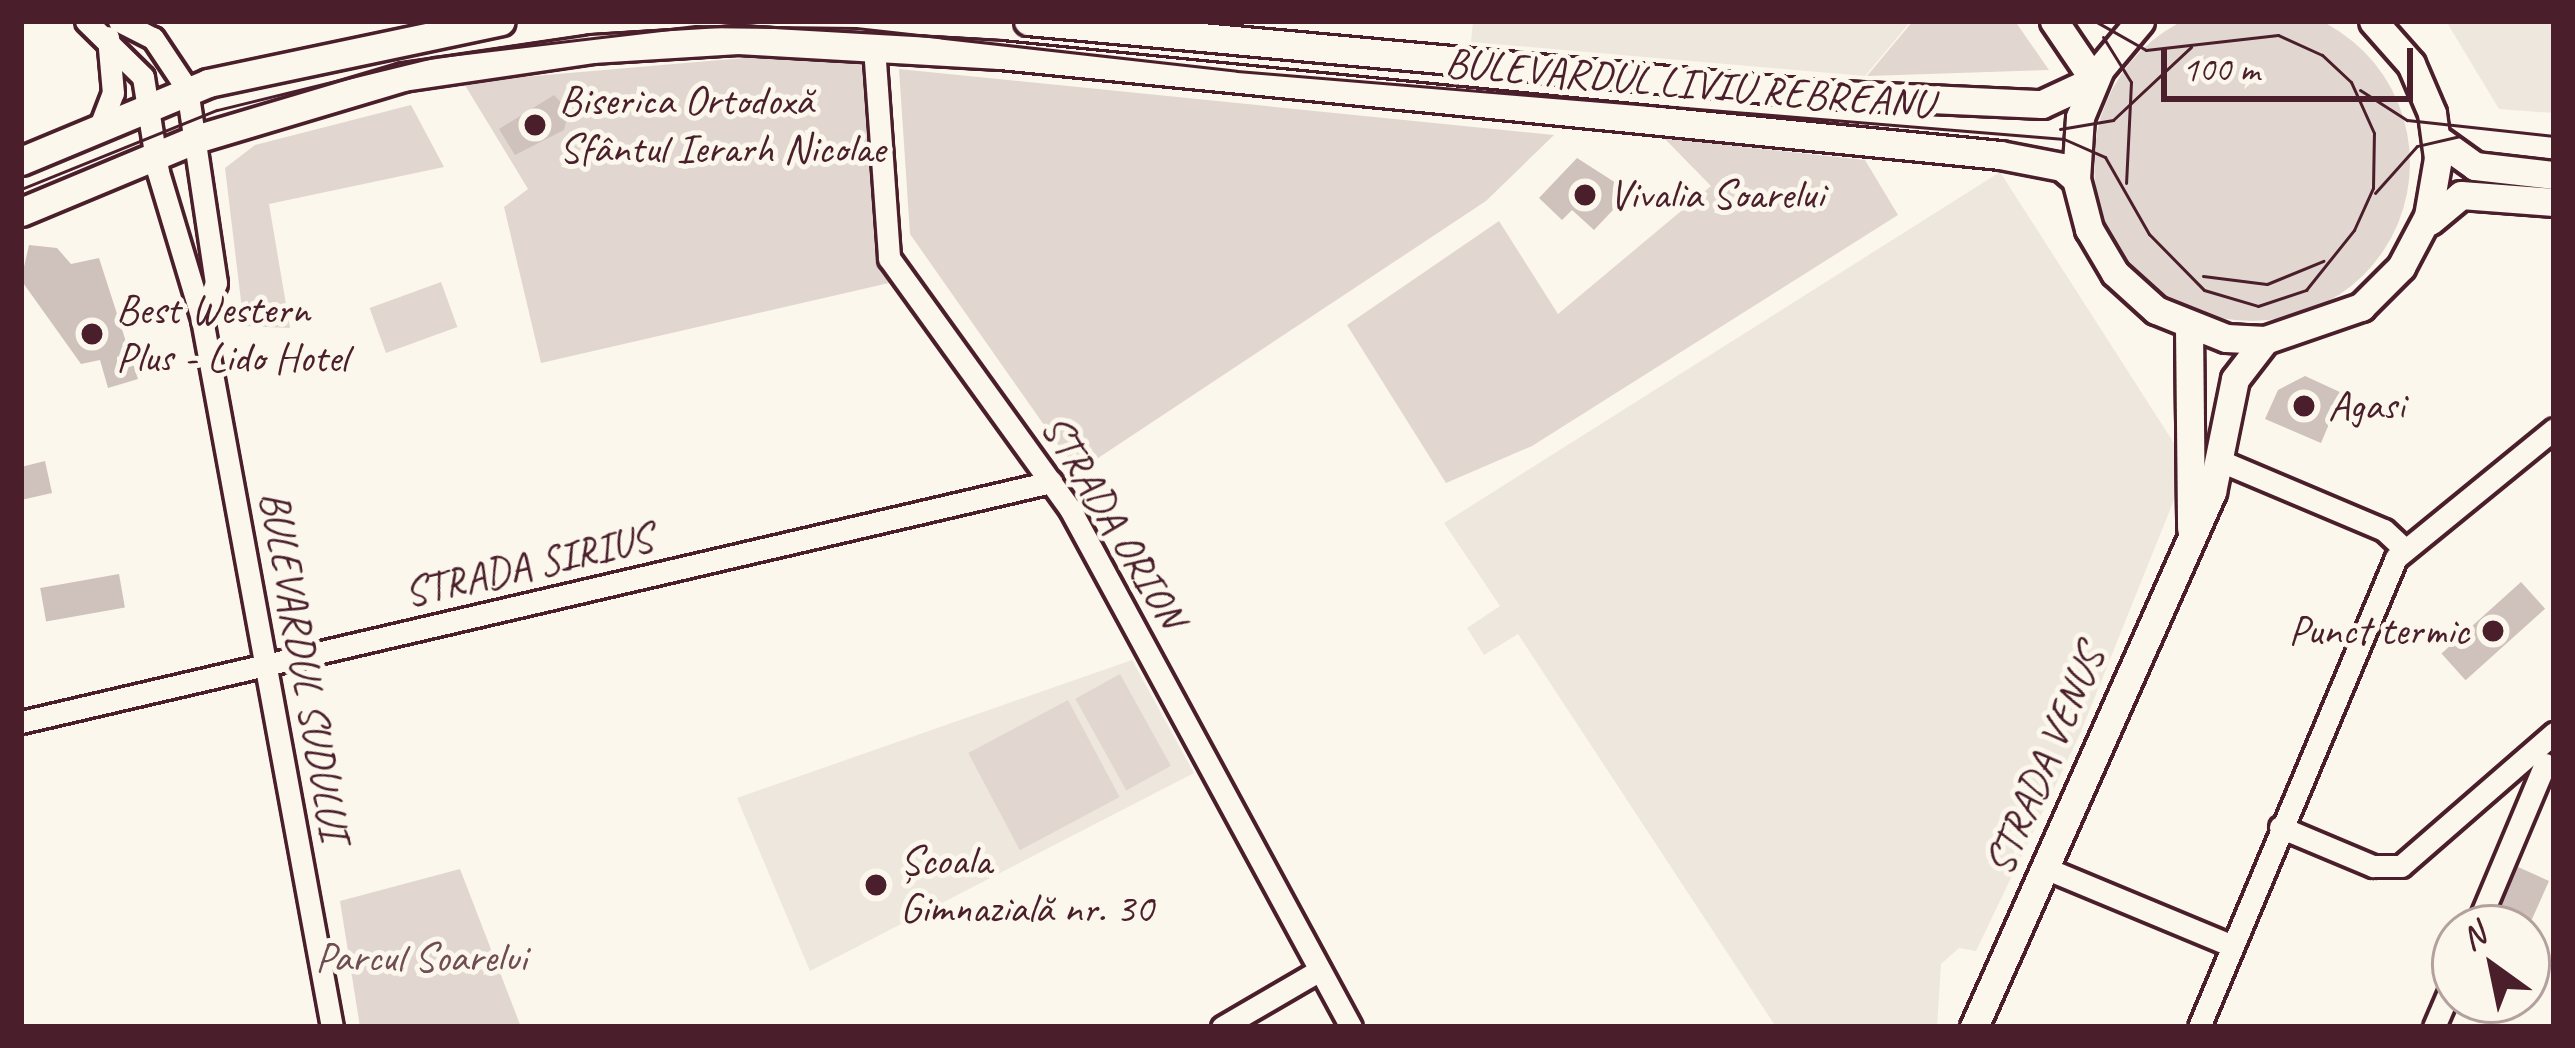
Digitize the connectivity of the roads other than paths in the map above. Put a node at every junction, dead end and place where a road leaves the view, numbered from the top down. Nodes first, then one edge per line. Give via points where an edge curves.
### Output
1 (86, 21) edge
2 (501, 21) edge
3 (1028, 21) edge
4 (2054, 21) edge
5 (2140, 21) edge
6 (2374, 21) edge
7 (113, 29) edge
8 (1245, 34) edge
9 (874, 46) junction
10 (2094, 80) junction
11 (187, 89) junction
12 (144, 105) junction
13 (102, 121) junction
14 (200, 138) junction
15 (2436, 138) junction
16 (154, 155) junction
17 (21, 161) edge
18 (2554, 175) edge
19 (2076, 179) junction
20 (2554, 202) edge
21 (21, 212) edge
22 (2421, 235) junction
23 (202, 319) junction
24 (2189, 327) junction
25 (2265, 340) junction
26 (2554, 429) edge
27 (2223, 462) junction
28 (1051, 482) junction
29 (2191, 528) junction
30 (2403, 548) junction
31 (265, 663) junction
32 (21, 722) edge
33 (2554, 733) edge
34 (2544, 763) edge
35 (2280, 827) junction
36 (2044, 868) junction
37 (2486, 904) edge
38 (2232, 946) junction
39 (1320, 970) junction
40 (1974, 1020) edge
41 (332, 1027) edge
42 (1222, 1027) edge
43 (1351, 1027) edge
44 (2199, 1027) edge

1 - 7 street, BULEVARDUL SUDULUI
2 - 11 main road
3 - 8 main road, BULEVARDUL LIVIU REBREANU
4 - 10 main road
5 - 10 main road
6 - 15 main road via 2419,80
7 - 11 street, BULEVARDUL SUDULUI via 153,38
7 - 12 street, BULEVARDUL SUDULUI via 134,58
7 - 13 street via 113,93
8 - 10 main road, BULEVARDUL LIVIU REBREANU via 2024,104 2057,100
9 - 14 main road, BULEVARDUL LIVIU REBREANU via 737,40 476,62
9 - 19 main road, BULEVARDUL LIVIU REBREANU via 2000,155 2042,160
9 - 28 street, STRADA ORION via 889,258
10 - 19 main road via 2078,129
11 - 12 main road
11 - 14 street, BULEVARDUL SUDULUI
12 - 13 main road
12 - 16 street, BULEVARDUL SUDULUI
13 - 17 main road
14 - 16 main road, BULEVARDUL LIVIU REBREANU
14 - 23 street, BULEVARDUL SUDULUI via 216,284
15 - 18 main road via 2475,166
15 - 22 main road
16 - 21 main road, BULEVARDUL LIVIU REBREANU
16 - 23 street, BULEVARDUL SUDULUI
19 - 24 main road via 2089,229 2115,273
20 - 22 main road via 2453,196
22 - 25 main road via 2361,307
23 - 31 street, BULEVARDUL SUDULUI
24 - 25 main road
24 - 29 main road, STRADA VENUS
25 - 27 main road, STRADA VENUS via 2235,380
26 - 30 street
27 - 29 main road, STRADA VENUS
27 - 30 street via 2384,530
28 - 31 street, STRADA SIRIUS
28 - 39 street, STRADA ORION
29 - 36 main road, STRADA VENUS
30 - 35 street
31 - 32 street, STRADA SIRIUS
31 - 41 street, BULEVARDUL SUDULUI
33 - 34 street
34 - 35 street via 2401,866 2373,866
34 - 37 street
35 - 38 street
36 - 38 street
36 - 40 main road, STRADA VENUS
38 - 44 street
39 - 42 street
39 - 43 street, STRADA ORION

